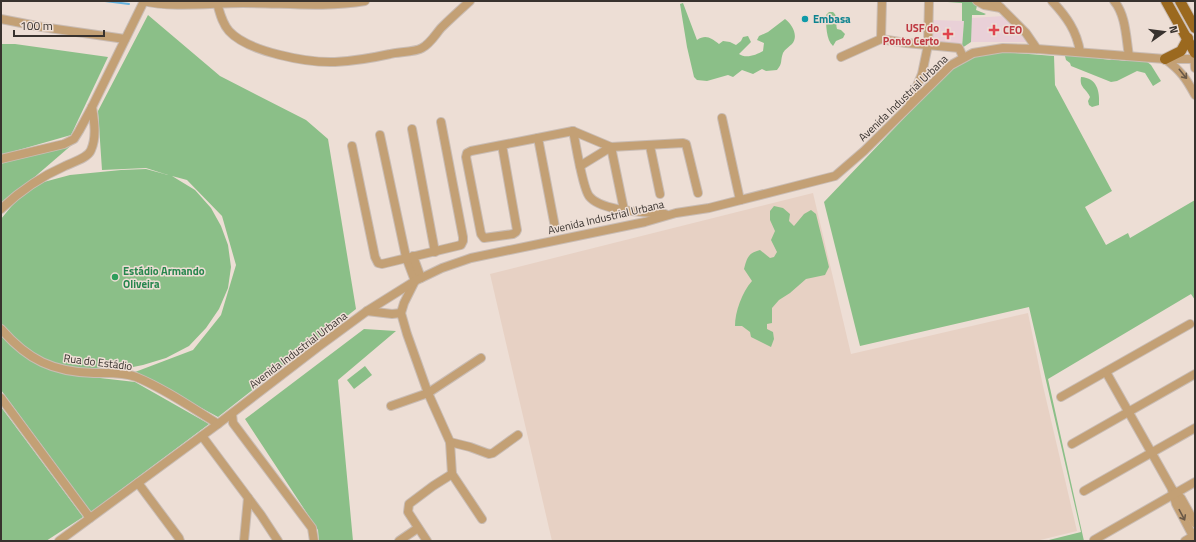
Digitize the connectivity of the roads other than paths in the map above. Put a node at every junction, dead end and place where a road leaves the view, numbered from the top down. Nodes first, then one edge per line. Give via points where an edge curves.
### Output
1 (144, 1) edge
2 (365, 1) edge
3 (470, 1) edge
4 (882, 1) edge
5 (929, 1) edge
6 (977, 1) edge
7 (994, 1) edge
8 (1052, 1) edge
9 (1114, 1) edge
10 (1166, 1) edge
11 (1180, 1) edge
12 (217, 4) junction
13 (1001, 8) junction
14 (1, 19) edge
15 (1195, 28) edge
16 (1188, 38) junction
17 (125, 39) junction
18 (881, 39) junction
19 (928, 45) junction
20 (1037, 49) junction
21 (1080, 52) junction
22 (1129, 56) junction
23 (841, 57) dead end
24 (963, 57) junction
25 (1195, 58) edge
26 (1165, 59) junction
27 (922, 74) junction
28 (934, 80) junction
29 (1195, 95) edge
30 (92, 107) junction
31 (908, 108) junction
32 (722, 118) dead end
33 (441, 122) dead end
34 (412, 130) dead end
35 (573, 131) junction
36 (380, 135) dead end
37 (538, 138) junction
38 (502, 145) junction
39 (352, 146) dead end
40 (650, 146) junction
41 (611, 147) junction
42 (1, 159) edge
43 (580, 166) junction
44 (660, 194) dead end
45 (698, 194) dead end
46 (740, 200) junction
47 (1, 209) edge
48 (624, 210) junction
49 (645, 212) junction
50 (669, 215) junction
51 (649, 220) junction
52 (555, 227) dead end
53 (435, 252) junction
54 (409, 257) junction
55 (418, 279) junction
56 (394, 294) junction
57 (386, 299) junction
58 (404, 303) junction
59 (367, 311) junction
60 (402, 313) junction
61 (390, 314) junction
62 (1190, 324) dead end
63 (1, 329) edge
64 (481, 358) dead end
65 (1106, 372) junction
66 (1195, 374) edge
67 (428, 393) junction
68 (1061, 397) dead end
69 (1, 398) edge
70 (391, 406) dead end
71 (1128, 412) junction
72 (232, 414) junction
73 (220, 422) junction
74 (233, 423) junction
75 (1195, 428) edge
76 (518, 435) dead end
77 (202, 436) junction
78 (450, 442) junction
79 (1072, 444) dead end
80 (1152, 453) junction
81 (452, 474) junction
82 (1195, 482) edge
83 (138, 483) junction
84 (1084, 491) dead end
85 (1174, 492) junction
86 (248, 498) junction
87 (261, 515) junction
88 (90, 518) junction
89 (246, 518) junction
90 (482, 519) dead end
91 (1195, 523) edge
92 (418, 528) junction
93 (1194, 537) edge
94 (178, 540) edge
95 (1094, 540) dead end
96 (59, 541) edge
97 (244, 541) edge
98 (278, 541) edge
99 (314, 541) edge
100 (399, 541) edge
101 (427, 541) edge
102 (1185, 541) edge

1 - 12 street via 160,4
1 - 17 street
2 - 12 street via 332,5
3 - 12 street via 422,48 335,62 273,53 242,41 225,25
4 - 18 street
5 - 19 street
6 - 13 street
7 - 13 street
8 - 21 street via 1074,30
9 - 22 street via 1122,17
10 - 16 main road
11 - 15 main road
13 - 20 street via 1026,33
14 - 17 street
16 - 25 main road
16 - 26 main road via 1181,51
17 - 30 street
18 - 19 street
18 - 23 street
19 - 24 street via 959,48
19 - 27 street
20 - 21 street, Avenida Industrial Urbana
20 - 24 street, Avenida Industrial Urbana via 1003,48
21 - 22 street, Avenida Industrial Urbana
22 - 26 street, Avenida Industrial Urbana
24 - 28 street, Avenida Industrial Urbana
25 - 26 street, Avenida Industrial Urbana
26 -> 29 street via 1180,70
27 - 28 street via 926,79
27 - 31 street
28 - 31 street, Avenida Industrial Urbana
30 - 42 street via 74,139 64,144
30 - 47 street via 94,139 91,151 86,156 44,176 18,193
31 - 46 street, Avenida Industrial Urbana via 835,176
32 - 46 street
33 - 53 street via 464,241 461,245
34 - 53 street
35 - 37 street
35 - 41 street
35 - 43 street
36 - 54 street
37 - 38 street
37 - 52 street
38 - 38 street via 471,151 466,157 481,234 484,238 513,234 517,230
39 - 54 street via 377,261 380,264
40 - 41 street
40 - 44 street
40 - 45 street via 686,144
41 - 43 street
41 - 48 street
43 - 48 street via 586,189 592,199 606,206
46 - 50 street, Avenida Industrial Urbana
48 - 49 street
49 - 50 street
49 - 51 street via 649,215
50 - 51 street, Avenida Industrial Urbana
51 - 55 street, Avenida Industrial Urbana via 471,258
53 - 54 street
54 - 55 street
55 - 56 street, Avenida Industrial Urbana
55 - 58 street
56 - 57 street, Avenida Industrial Urbana
56 - 58 street via 401,297
57 - 59 street, Avenida Industrial Urbana
57 - 61 street via 385,307
58 - 60 street
59 - 61 street
59 - 72 street, Avenida Industrial Urbana
60 - 61 street
60 - 67 street
62 - 65 street
63 - 73 street, Rua do Estádio via 19,348 54,368 135,377
64 - 67 street
65 - 68 street
65 - 71 street
66 - 71 street
67 - 70 street
67 - 78 street
69 - 88 street
71 - 79 street
71 - 80 street
72 - 73 street, Avenida Industrial Urbana
72 - 74 street
73 - 74 street
73 - 77 street, Avenida Industrial Urbana
74 - 99 street via 312,528
75 - 80 street
76 - 78 street via 489,454 470,446
77 - 83 street, Avenida Industrial Urbana
77 - 86 street
78 - 81 street
80 - 84 street
80 - 85 street
81 - 90 street
81 - 92 street via 409,504 408,512
82 - 85 street
83 - 88 street, Avenida Industrial Urbana
83 - 94 street
85 - 91 street
85 -> 93 street via 1176,504
85 - 95 street
86 - 87 street
86 - 89 street
87 - 89 street
87 - 98 street
88 - 96 street, Avenida Industrial Urbana
89 - 97 street
92 - 100 street
92 - 101 street
93 - 102 street

